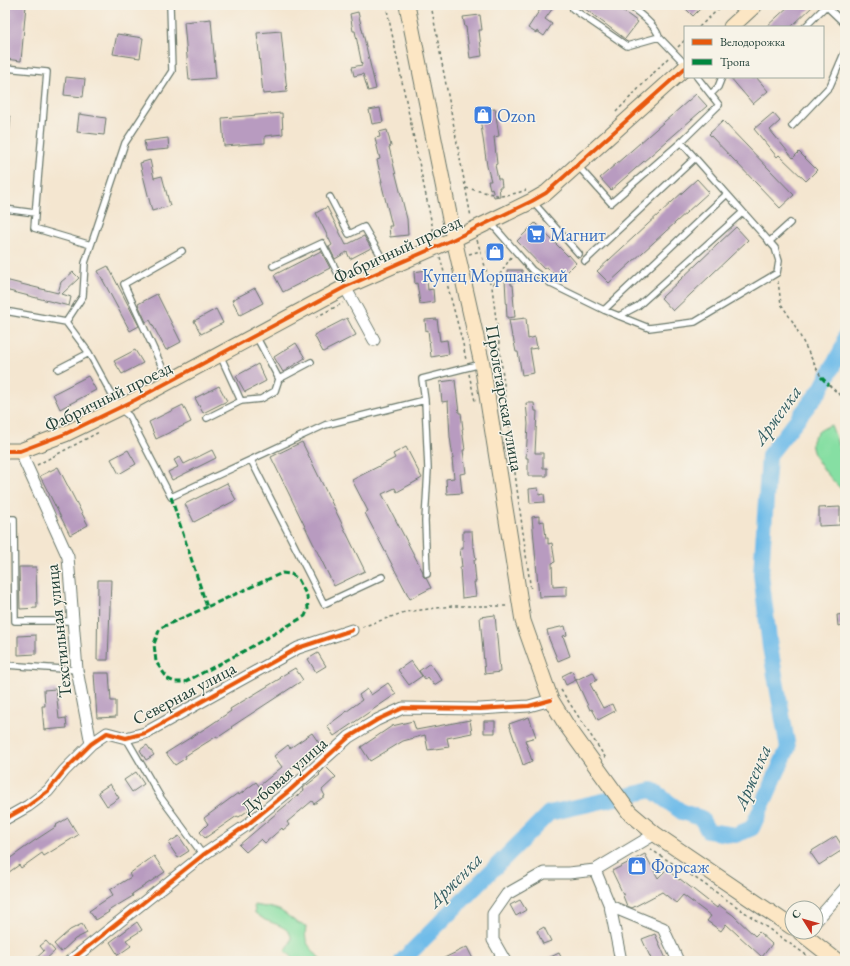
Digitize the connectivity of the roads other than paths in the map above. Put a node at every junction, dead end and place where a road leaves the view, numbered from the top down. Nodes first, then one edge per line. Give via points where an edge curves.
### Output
1 (170, 5) edge
2 (407, 5) edge
3 (628, 5) edge
4 (755, 5) edge
5 (826, 6) edge
6 (573, 8) dead end
7 (845, 24) edge
8 (732, 26) edge
9 (806, 26) edge
10 (658, 37) junction
11 (845, 51) edge
12 (684, 63) edge
13 (5, 68) edge
14 (684, 69) edge
15 (698, 78) edge
16 (722, 78) edge
17 (711, 94) junction
18 (5, 119) edge
19 (792, 126) dead end
20 (5, 142) edge
21 (681, 142) junction
22 (695, 158) junction
23 (577, 164) junction
24 (726, 194) junction
25 (531, 195) junction
26 (330, 197) dead end
27 (5, 209) edge
28 (743, 212) junction
29 (35, 213) junction
30 (489, 221) junction
31 (790, 223) dead end
32 (454, 239) junction
33 (769, 242) junction
34 (91, 245) junction
35 (182, 251) dead end
36 (579, 254) dead end
37 (586, 261) dead end
38 (273, 266) dead end
39 (388, 268) junction
40 (345, 287) junction
41 (604, 310) junction
42 (5, 311) edge
43 (619, 316) junction
44 (66, 322) junction
45 (256, 335) junction
46 (374, 340) dead end
47 (89, 353) junction
48 (220, 354) junction
49 (311, 362) dead end
50 (475, 366) junction
51 (58, 370) dead end
52 (279, 380) junction
53 (169, 382) junction
54 (425, 400) junction
55 (241, 401) junction
56 (119, 408) junction
57 (208, 418) dead end
58 (12, 451) edge
59 (251, 460) junction
60 (5, 519) edge
61 (427, 574) dead end
62 (382, 576) dead end
63 (73, 620) junction
64 (352, 630) road end
65 (5, 665) edge
66 (77, 670) junction
67 (551, 700) junction
68 (126, 738) junction
69 (91, 744) junction
70 (5, 819) edge
71 (655, 834) junction
72 (203, 855) junction
73 (595, 870) junction
74 (845, 888) edge
75 (610, 906) junction
76 (824, 912) edge
77 (784, 920) edge
78 (812, 940) edge
79 (70, 961) edge
80 (505, 961) edge
81 (621, 961) edge
82 (678, 961) edge
83 (837, 961) edge

1 - 34 lane via 172,71 125,143
2 - 32 main road, Пролетарская улица
3 - 10 lane via 646,19
4 - 8 main road
5 - 7 lane
5 - 9 lane
6 - 10 lane via 627,46
10 - 12 lane
11 - 19 lane via 830,86
13 - 29 lane via 47,72
14 - 23 main road, Фабричный проезд
15 - 17 lane
16 - 17 lane
17 - 21 lane via 720,105
18 - 20 lane
21 - 22 lane
21 - 23 lane via 611,203
22 - 24 lane
22 - 37 lane
23 - 25 main road, Фабричный проезд via 546,193
24 - 28 lane
24 - 41 lane
25 - 30 main road, Фабричный проезд
25 - 36 lane
26 - 39 lane via 349,234 364,227
27 - 29 lane
28 - 33 lane
28 - 43 lane via 638,306
29 - 34 lane via 34,228
30 - 32 main road, Фабричный проезд
30 - 41 lane via 532,270 553,285
31 - 33 lane
32 - 39 main road, Фабричный проезд
32 - 50 main road, Пролетарская улица
33 - 43 lane via 775,248 777,273 695,322 648,328
34 - 44 lane via 85,263 83,296
35 - 53 lane via 124,284
38 - 40 lane via 322,243
39 - 40 main road, Фабричный проезд
40 - 45 main road, Фабричный проезд
40 - 46 street
41 - 43 lane
42 - 44 lane
44 - 47 lane
45 - 48 main road, Фабричный проезд
45 - 52 lane
47 - 51 lane
47 - 56 lane
48 - 53 main road, Фабричный проезд
48 - 55 lane
49 - 52 lane
50 - 54 lane via 422,379
50 - 67 main road, Пролетарская улица via 523,621
52 - 55 lane via 274,391 261,398
53 - 56 main road, Фабричный проезд
54 - 59 lane via 325,424
54 - 61 lane via 428,469 425,521
55 - 57 lane
56 - 58 main road, Фабричный проезд via 64,434
56 - 59 lane via 129,416 171,498
58 - 63 street, Техстильная улица via 68,557
59 - 62 lane via 324,604
60 - 63 lane via 14,519 15,621
63 - 66 street, Техстильная улица
64 - 68 street, Северная улица via 298,648 145,732
65 - 66 lane
66 - 69 street, Техстильная улица
67 - 71 main road, Пролетарская улица via 566,726 629,812
67 - 72 street, Дубовая улица via 529,706 480,709 403,708 349,737 290,791
68 - 69 street, Северная улица via 107,733
68 - 72 lane via 161,798
69 - 70 street, Северная улица via 48,791
71 - 73 street
71 - 77 main road, Пролетарская улица
72 - 79 street, Дубовая улица
73 - 75 street
73 - 80 street via 544,873 506,894 493,914 493,940
74 - 76 street
75 - 81 street
75 - 82 street via 663,928
78 - 83 main road, Пролетарская улица

